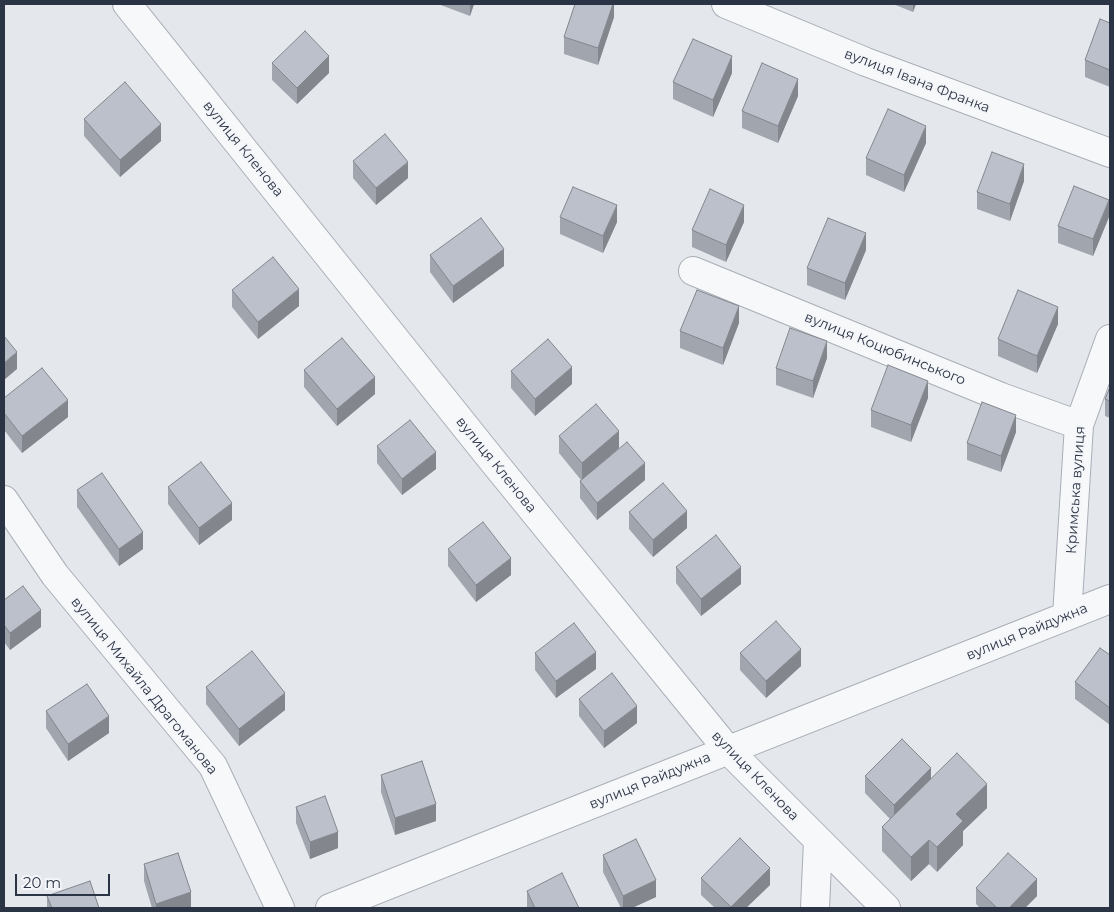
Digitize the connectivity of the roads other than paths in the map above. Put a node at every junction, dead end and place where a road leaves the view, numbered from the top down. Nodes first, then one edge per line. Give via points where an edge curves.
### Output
1 (127, 4) edge
2 (726, 4) edge
3 (1110, 153) edge
4 (693, 271) dead end
5 (1110, 339) edge
6 (1079, 425) junction
7 (4, 500) edge
8 (1110, 599) edge
9 (1068, 616) junction
10 (728, 750) junction
11 (818, 841) junction
12 (280, 908) edge
13 (330, 908) edge
14 (815, 908) edge
15 (886, 908) edge

1 - 10 street, вулиця Кленова
2 - 3 street, вулиця Івана Франка via 866,62
4 - 6 street, вулиця Коцюбинського
5 - 6 street, Кримська вулиця
6 - 9 street, Кримська вулиця
7 - 12 street, вулиця Михайла Драгоманова via 55,576 213,766
8 - 9 street, вулиця Райдужна
9 - 10 street, вулиця Райдужна
10 - 11 street, вулиця Кленова
10 - 13 street, вулиця Райдужна
11 - 14 street
11 - 15 street, вулиця Кленова

